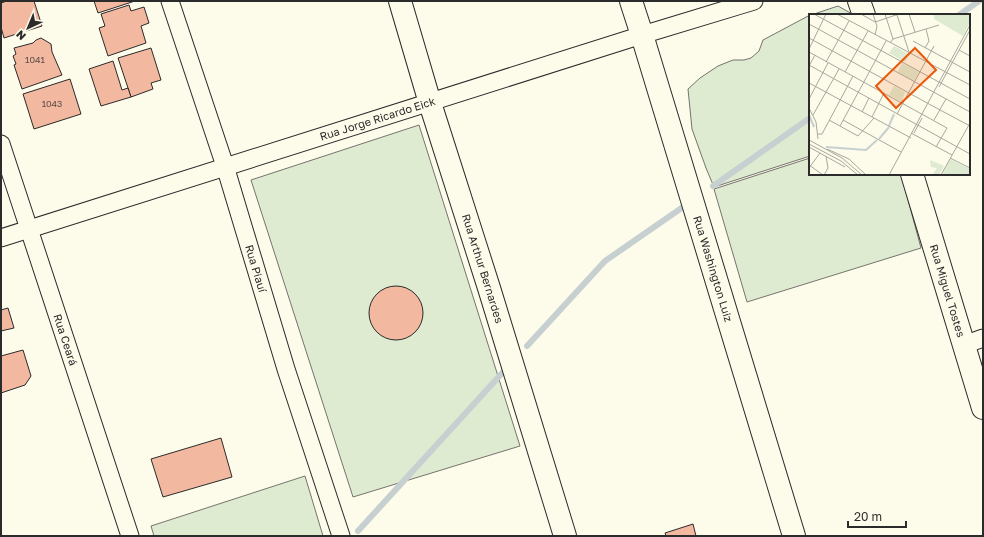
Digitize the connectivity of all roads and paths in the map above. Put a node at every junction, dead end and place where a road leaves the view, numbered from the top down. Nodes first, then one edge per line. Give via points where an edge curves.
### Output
1 (170, 1) edge
2 (400, 1) edge
3 (631, 1) edge
4 (754, 1) edge
5 (859, 1) edge
6 (864, 14) edge
7 (642, 35) junction
8 (430, 103) junction
9 (1, 144) edge
10 (225, 166) junction
11 (912, 175) edge
12 (29, 229) junction
13 (1, 238) edge
14 (973, 341) edge
15 (983, 408) edge
16 (130, 536) edge
17 (341, 536) edge
18 (565, 536) edge
19 (794, 536) edge

1 - 10 street, Rua Piauí
2 - 8 street, Rua Arthur Bernardes
3 - 7 street, Rua Washington Luiz
4 - 7 street, Rua Jorge Ricardo Eick
5 - 6 street
7 - 8 street, Rua Jorge Ricardo Eick
7 - 19 street, Rua Washington Luiz
8 - 10 street, Rua Jorge Ricardo Eick
8 - 18 street, Rua Arthur Bernardes
9 - 12 street, Rua Ceará
10 - 12 street, Rua Jorge Ricardo Eick
10 - 17 street, Rua Piauí via 286,368
11 - 14 street, Rua Miguel Tostes
12 - 13 street, Rua Jorge Ricardo Eick
12 - 16 street, Rua Ceará
14 - 15 street, Rua Miguel Tostes

